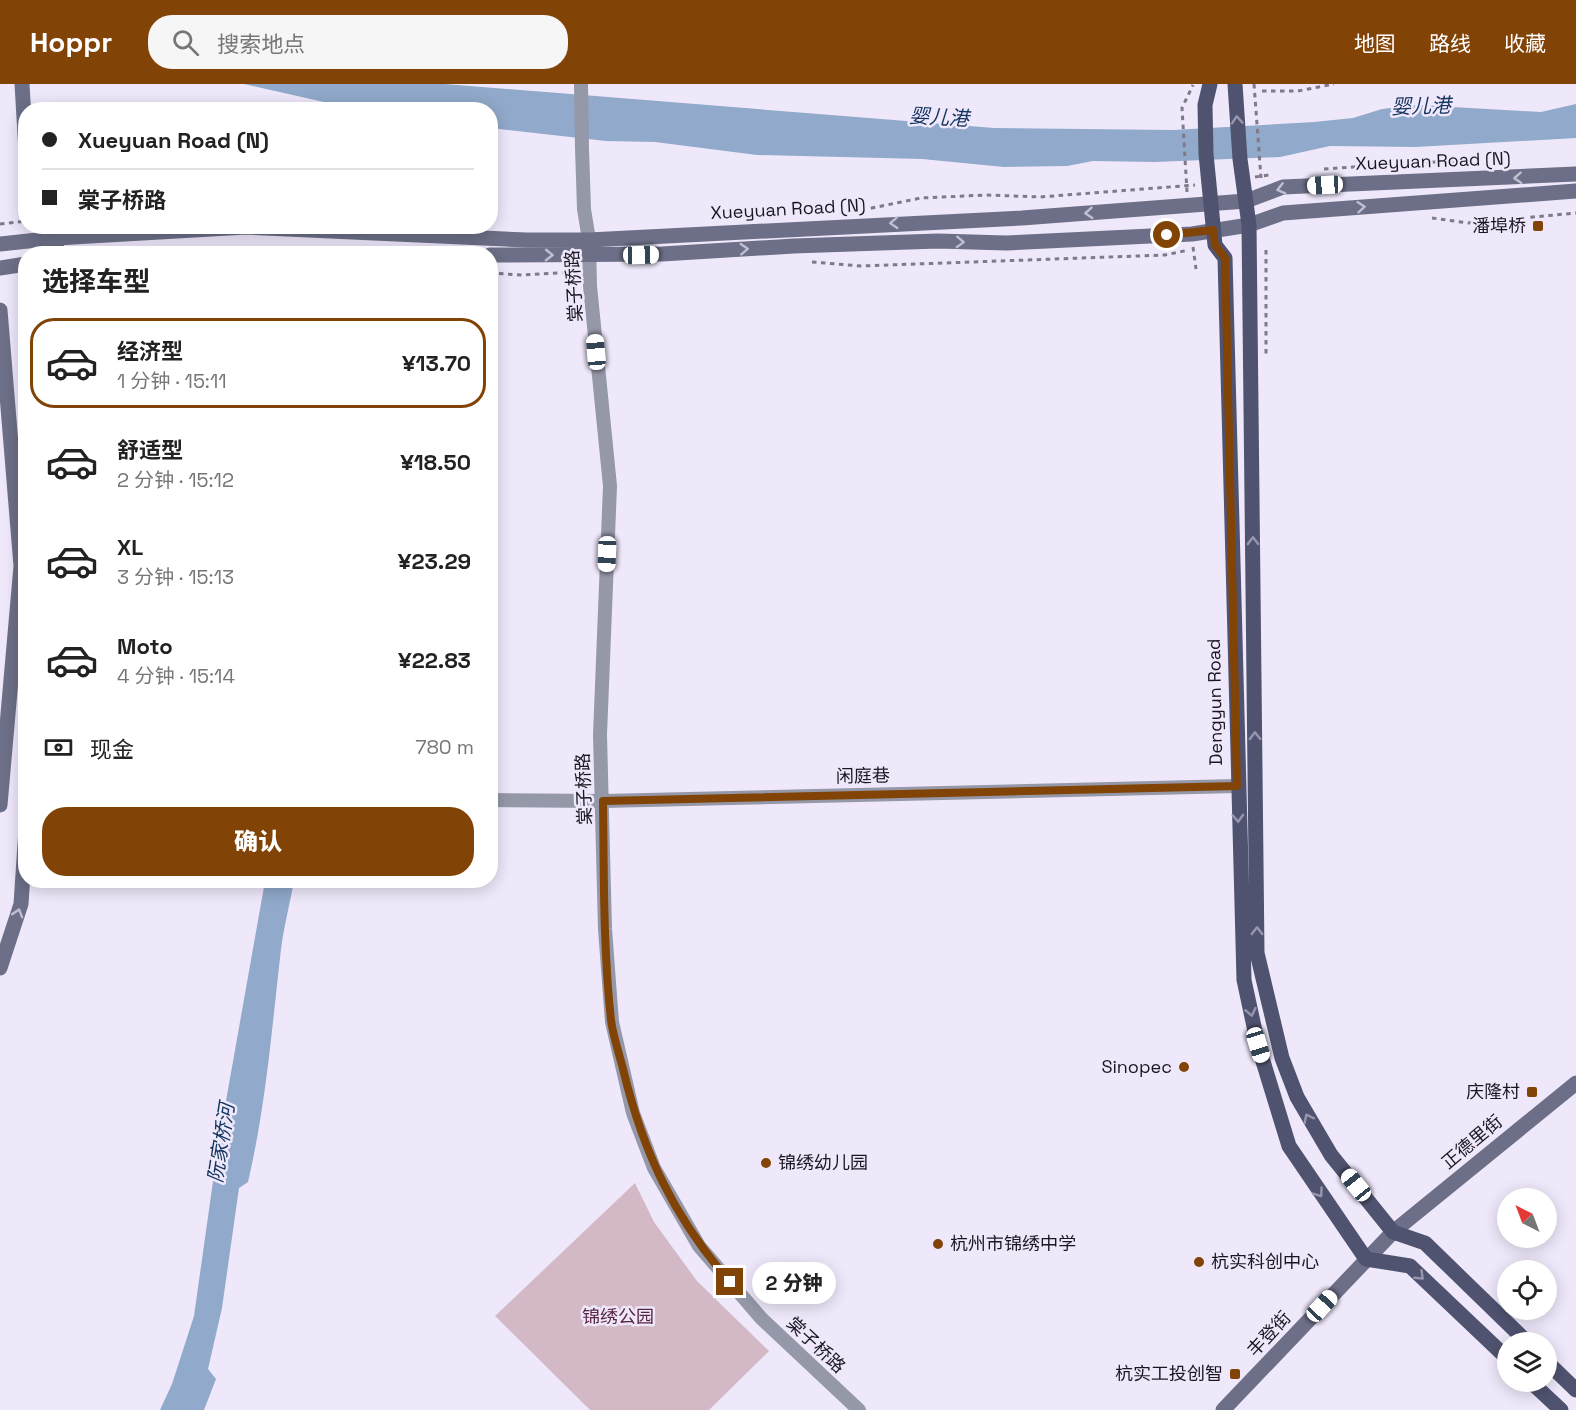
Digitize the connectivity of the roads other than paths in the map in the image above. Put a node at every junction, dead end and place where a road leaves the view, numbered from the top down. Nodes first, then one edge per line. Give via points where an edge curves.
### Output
1 (22, 84) edge
2 (581, 84) edge
3 (1210, 84) edge
4 (1235, 86) edge
5 (23, 102) edge
6 (1576, 174) edge
7 (1576, 190) edge
8 (1246, 201) junction
9 (1211, 202) junction
10 (1249, 225) junction
11 (1213, 230) junction
12 (134, 234) edge
13 (391, 234) edge
14 (54, 239) edge
15 (589, 240) junction
16 (0, 244) edge
17 (498, 255) edge
18 (590, 255) junction
19 (18, 265) edge
20 (0, 268) edge
21 (0, 310) edge
22 (18, 529) edge
23 (18, 600) edge
24 (1237, 786) junction
25 (498, 800) edge
26 (603, 801) junction
27 (0, 805) edge
28 (22, 888) edge
29 (0, 968) edge
30 (1576, 1083) edge
31 (1394, 1232) junction
32 (1366, 1259) junction
33 (1517, 1332) edge
34 (1497, 1349) edge
35 (1557, 1372) edge
36 (1576, 1390) edge
37 (1542, 1392) edge
38 (859, 1410) edge
39 (1223, 1410) edge
40 (1562, 1410) edge

1 - 5 main road
2 - 15 street, 棠子桥路 via 584,209
3 - 9 main road, Dengyun Road via 1205,105
8 -> 4 main road
6 -> 8 main road, Xueyuan Road (N) via 1283,187
10 -> 7 main road, Xueyuan Road (N) via 1283,213
8 - 9 main road, Xueyuan Road (N)
8 - 10 main road
9 - 11 main road, Dengyun Road
9 -> 15 main road, Xueyuan Road (N) via 1022,218
10 - 11 main road, Xueyuan Road (N)
31 -> 10 main road via 1331,1155 1297,1097 1282,1058 1257,953
18 -> 11 main road, Xueyuan Road (N) via 927,241 1018,243
11 - 24 main road, Dengyun Road via 1215,245 1225,258
12 - 14 main road, Xueyuan Road (N)
13 - 15 main road, Xueyuan Road (N)
14 - 16 main road, Xueyuan Road (N)
15 - 18 street, 棠子桥路
17 -> 18 main road, Xueyuan Road (N)
18 - 26 street, 棠子桥路 via 610,486 600,735
19 - 20 main road
21 - 22 main road
23 - 27 main road
24 - 26 street, 闲庭巷
24 -> 32 main road, Dengyun Road via 1244,980 1258,1045 1289,1146
25 - 26 street, 闲庭巷
26 - 38 street, 棠子桥路 via 605,929 612,1022 633,1113 654,1168 699,1246 761,1318
29 -> 28 main road via 21,904
30 - 31 main road, 正德里街
31 - 32 main road, 丰登街
31 - 33 main road via 1425,1243
32 -> 34 main road via 1410,1266
32 - 39 main road, 丰登街
35 - 36 main road
37 - 40 main road

